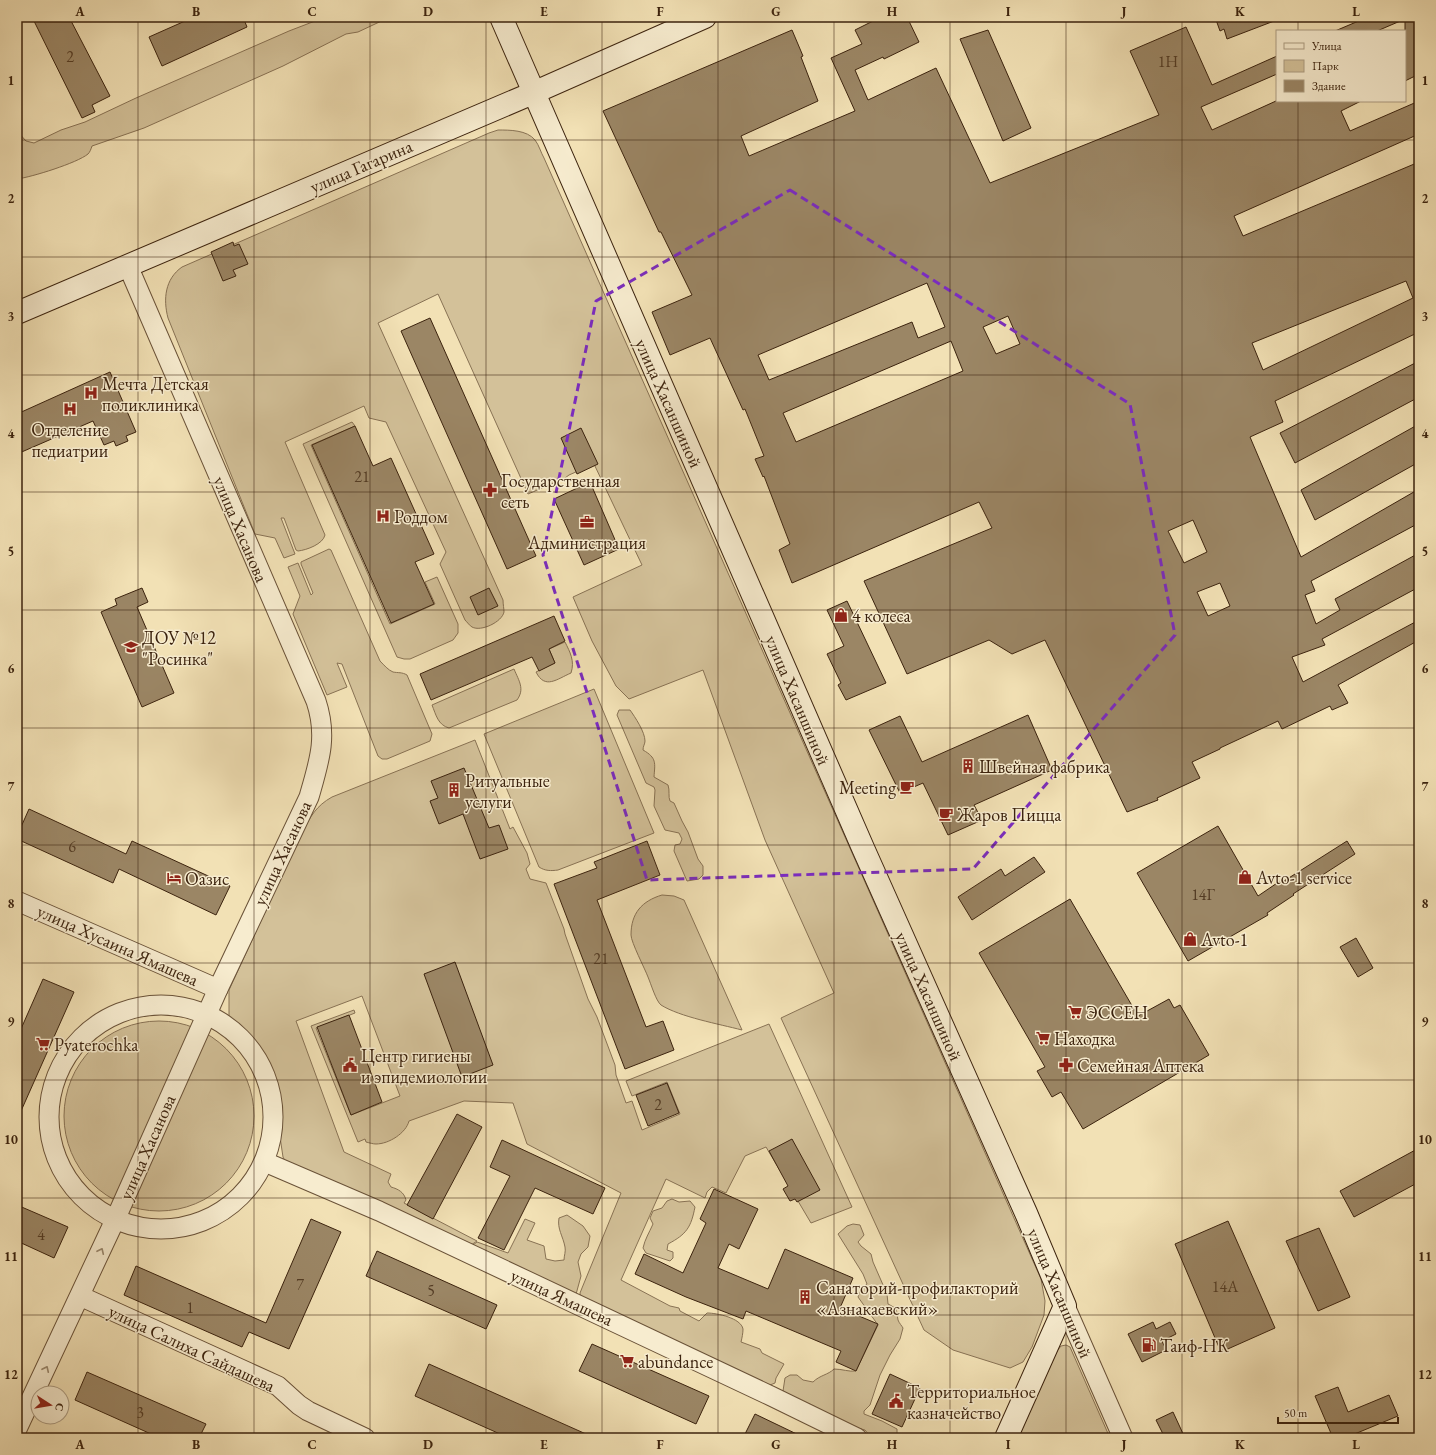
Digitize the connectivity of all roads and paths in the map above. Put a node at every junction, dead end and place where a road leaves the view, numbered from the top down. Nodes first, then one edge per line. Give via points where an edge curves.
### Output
1 (501, 17) edge
2 (705, 17) edge
3 (533, 93) junction
4 (128, 266) junction
5 (17, 313) edge
6 (17, 901) edge
7 (218, 989) junction
8 (207, 1014) junction
9 (265, 1162) junction
10 (115, 1220) junction
11 (80, 1296) junction
12 (1065, 1306) junction
13 (17, 1429) edge
14 (365, 1438) edge
15 (858, 1438) edge
16 (1006, 1438) edge
17 (1123, 1438) edge

1 - 3 street, улица Хасаншиной
2 - 3 street, улица Гагарина
3 - 4 street, улица Гагарина
3 - 12 street, улица Хасаншиной
4 - 5 street, улица Гагарина
4 - 7 street, улица Хасанова via 316,701 322,723 320,752 309,796
6 - 7 street, улица Хусаина Ямашева
7 - 8 street, улица Хасанова
8 - 9 street via 232,1030 256,1057 271,1090 274,1127
8 - 10 street, улица Хасанова
8 - 10 street via 163,1004 125,1010 92,1028 66,1056 51,1091 49,1114 48,1129 58,1166 72,1188 87,1203
9 - 10 street via 245,1193 216,1215 185,1225 144,1227
9 - 15 street, улица Ямашева via 386,1214
11 -> 10 street, улица Хасанова
13 -> 11 street, улица Хасанова
11 - 14 street, улица Салиха Сайдашева via 278,1386 308,1411
12 - 16 street
12 - 17 street, улица Хасаншиной

